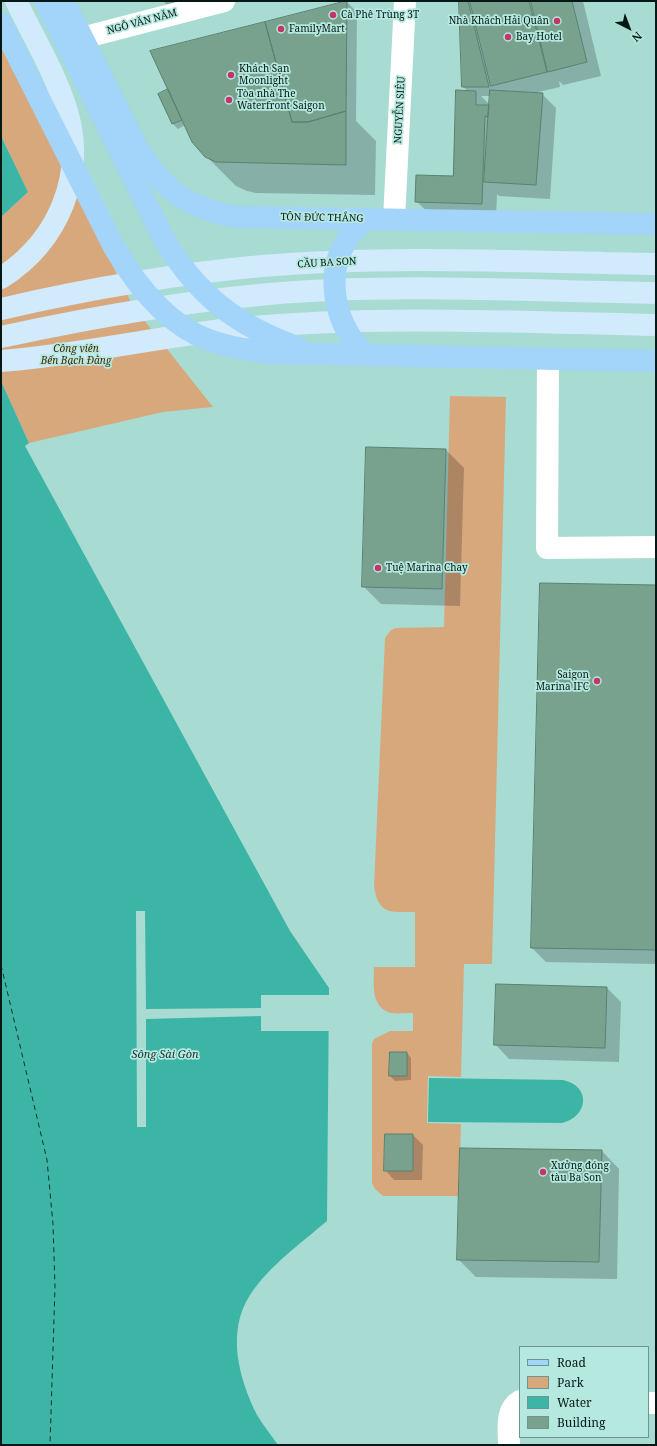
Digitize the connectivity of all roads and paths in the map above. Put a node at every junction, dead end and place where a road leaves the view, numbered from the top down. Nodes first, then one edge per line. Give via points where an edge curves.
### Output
1 (16, 1) edge
2 (45, 1) edge
3 (64, 1) edge
4 (224, 1) edge
5 (405, 1) edge
6 (1, 23) edge
7 (82, 38) junction
8 (368, 219) junction
9 (394, 219) junction
10 (656, 224) edge
11 (656, 264) edge
12 (1, 278) edge
13 (656, 293) edge
14 (1, 309) edge
15 (656, 325) edge
16 (1, 337) edge
17 (317, 354) junction
18 (366, 355) junction
19 (548, 359) junction
20 (1, 361) edge
21 (656, 361) edge
22 (656, 547) edge
23 (517, 1403) edge
24 (509, 1445) edge

1 - 12 main road via 66,108 72,132 74,160 64,206 54,225 41,243
2 - 17 main road via 165,240 181,266 223,309 244,324 275,339
3 - 7 main road, TÔN ĐỨC THẮNG
4 - 7 street, NGÔ VĂN NĂM
5 - 9 street, NGUYỄN SIÊU
6 - 17 main road via 114,247 130,275 153,302 179,324 207,340 266,353
7 - 8 main road, TÔN ĐỨC THẮNG via 138,149 152,170 170,189 190,203 213,213 237,217
8 - 9 main road, TÔN ĐỨC THẮNG
8 - 18 main road via 348,238 340,254 335,295 346,333
9 - 10 main road, TÔN ĐỨC THẮNG
11 - 14 main road, CẦU BA SON via 423,260 264,266 187,274 97,288
13 - 16 main road via 423,289 269,294 112,315
15 - 20 main road via 425,320 329,322 240,328 47,358
17 - 18 main road
18 - 19 main road
19 - 21 main road
19 - 22 street via 547,548
23 - 24 street via 509,1412

